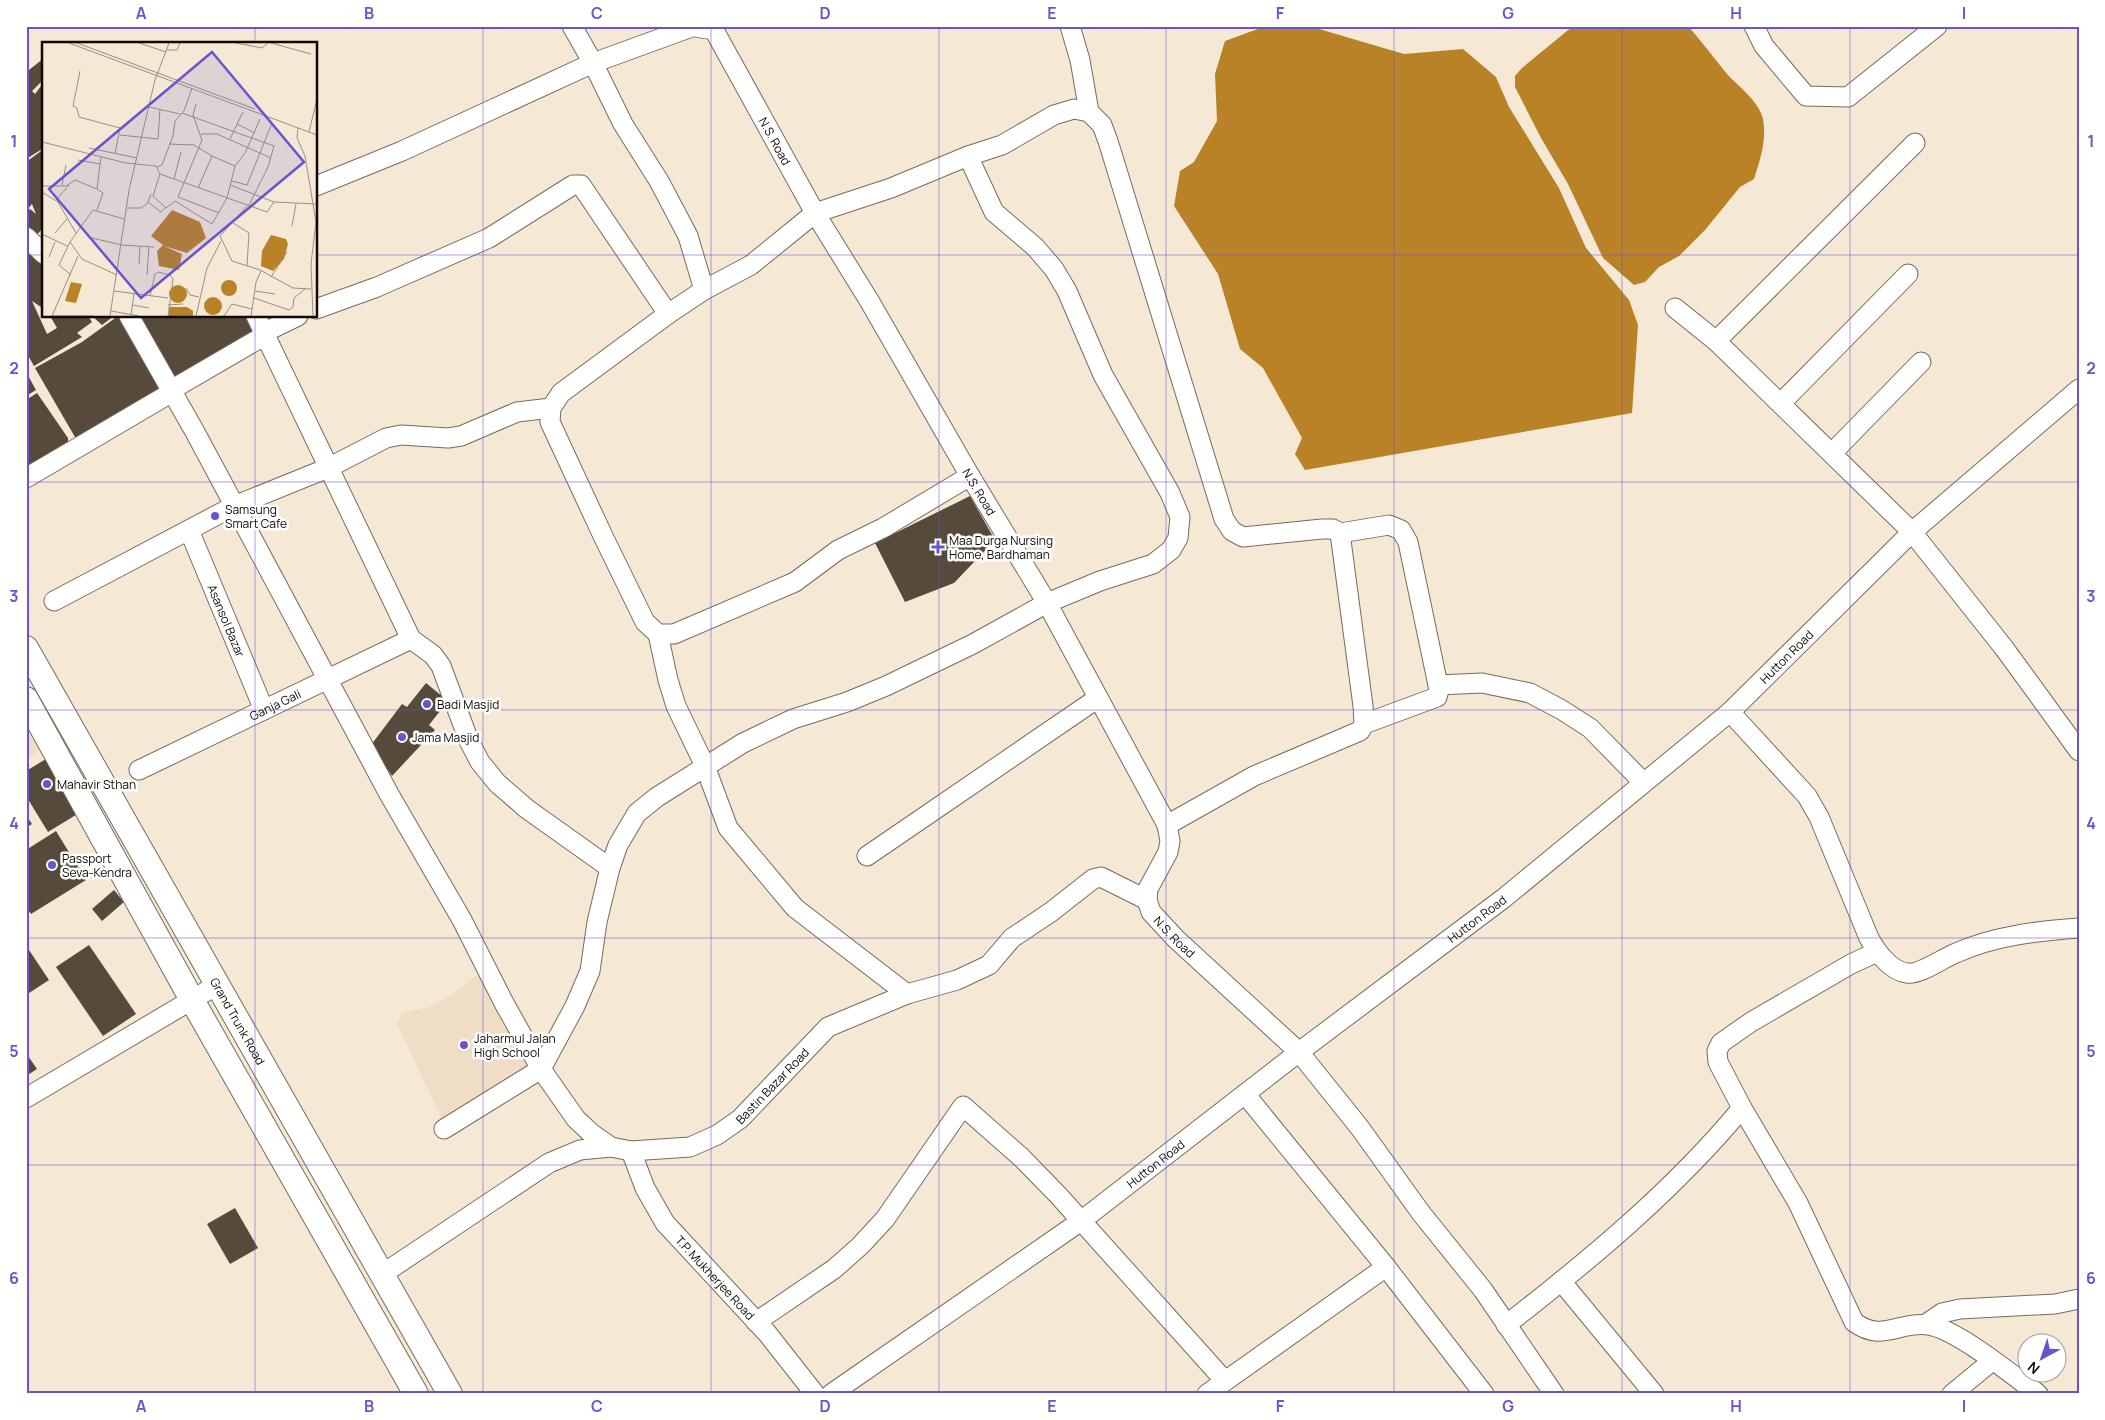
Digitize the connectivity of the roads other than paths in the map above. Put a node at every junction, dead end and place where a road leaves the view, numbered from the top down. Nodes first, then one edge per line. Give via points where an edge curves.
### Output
1 (572, 26) edge
2 (1070, 26) edge
3 (1754, 26) edge
4 (1937, 26) edge
5 (689, 27) edge
6 (721, 28) edge
7 (593, 63) junction
8 (1089, 112) junction
9 (1914, 143) dead end
10 (968, 156) junction
11 (318, 185) edge
12 (815, 213) junction
13 (26, 237) edge
14 (42, 252) edge
15 (1908, 274) dead end
16 (704, 290) junction
17 (318, 307) edge
18 (1674, 308) dead end
19 (668, 314) junction
20 (130, 318) edge
21 (290, 318) edge
22 (260, 325) edge
23 (1716, 341) junction
24 (1920, 362) dead end
25 (2079, 389) edge
26 (171, 390) junction
27 (1781, 403) junction
28 (551, 408) junction
29 (1832, 453) junction
30 (328, 468) junction
31 (970, 476) junction
32 (26, 478) edge
33 (234, 506) junction
34 (189, 530) junction
35 (1912, 532) junction
36 (1340, 533) junction
37 (54, 601) dead end
38 (1047, 603) junction
39 (658, 634) junction
40 (412, 639) junction
41 (26, 648) edge
42 (328, 680) junction
43 (1438, 685) junction
44 (1098, 698) junction
45 (26, 700) edge
46 (264, 710) junction
47 (1730, 712) junction
48 (1364, 724) junction
49 (2079, 752) edge
50 (705, 766) junction
51 (139, 770) dead end
52 (1643, 782) junction
53 (1167, 825) junction
54 (867, 856) dead end
55 (610, 868) junction
56 (1147, 900) junction
57 (2079, 928) edge
58 (1877, 952) junction
59 (217, 985) junction
60 (907, 994) junction
61 (192, 1000) junction
62 (1299, 1052) junction
63 (541, 1068) junction
64 (1245, 1094) junction
65 (26, 1098) edge
66 (1742, 1108) junction
67 (444, 1129) dead end
68 (611, 1147) junction
69 (631, 1151) junction
70 (1081, 1221) junction
71 (1386, 1267) junction
72 (381, 1275) junction
73 (1561, 1281) junction
74 (2079, 1299) edge
75 (756, 1322) junction
76 (1926, 1324) junction
77 (1506, 1325) junction
78 (1992, 1360) junction
79 (1225, 1381) junction
80 (416, 1394) edge
81 (450, 1394) edge
82 (815, 1394) edge
83 (831, 1394) edge
84 (1207, 1394) edge
85 (1484, 1394) edge
86 (1554, 1394) edge
87 (1654, 1394) edge
88 (1952, 1394) edge
89 (2038, 1394) edge

1 - 7 street
2 - 8 street
3 - 4 street via 1764,46 1806,96 1848,97
5 - 6 street, N.S. Road
5 - 7 street
6 - 12 street, N.S. Road
7 - 11 street via 402,151
7 - 16 street via 688,236
8 - 10 street via 1074,109 1054,115 1002,145
8 - 36 street via 1102,124 1108,142 1224,519 1232,531 1243,537 1322,529
9 - 23 street
10 - 12 street via 891,188
10 - 38 street via 994,212 1035,247 1067,291 1103,375 1170,493 1180,517 1178,538 1171,550 1153,564
12 - 16 street via 751,265
12 - 31 street, N.S. Road
13 - 14 street
15 - 27 street
16 - 19 street
17 - 19 street via 377,287 489,238 573,185 581,185
18 - 23 street
19 - 28 street via 562,393
20 - 26 street
21 - 22 street
22 - 26 street via 262,337
22 - 30 street
23 - 27 street
24 - 29 street
25 - 35 street, Hutton Road
26 - 32 street
26 - 33 street
27 - 29 street
28 - 30 street via 517,412 461,436 401,434 386,438
28 - 39 street via 550,422 590,510 644,622
29 - 35 street
30 - 33 street
30 - 40 street
31 - 38 street, N.S. Road
31 - 39 street via 883,528 838,550 795,582 674,634
33 - 34 street
33 - 42 street
34 - 37 street
34 - 46 street, Asansol Bazar
35 - 47 street, Hutton Road
35 - 49 street via 2004,648
36 - 43 street via 1389,525 1401,530 1408,542
36 - 48 street
38 - 44 street, N.S. Road
38 - 50 street via 973,644 886,686 792,719
39 - 50 street via 676,706
40 - 42 street, Ganja Gali
40 - 55 street via 441,666 469,741 497,783 527,809
41 - 59 main road, Grand Trunk Road
42 - 46 street, Ganja Gali
42 - 63 street
43 - 48 street via 1437,697
43 - 52 street via 1482,683 1530,693 1590,728
44 - 53 street, N.S. Road
44 - 54 street
45 - 61 main road
46 - 51 street, Ganja Gali
47 - 52 street, Hutton Road
47 - 58 street via 1807,796
48 - 53 street via 1360,731 1349,737 1254,776
50 - 55 street via 637,814 618,845
50 - 60 street via 728,828 795,908
52 - 62 street, Hutton Road via 1504,898
53 - 56 street, N.S. Road via 1168,852 1148,888
55 - 63 street via 590,970 575,1006
56 - 60 street, Bastin Bazar Road via 1101,877 1093,879 1012,938 989,965 957,980
56 - 62 street, N.S. Road via 1158,922
57 - 58 street via 2009,936 1957,952 1917,972 1906,973 1896,969
58 - 66 street via 1751,1022 1721,1043 1718,1062
59 - 61 street
59 - 72 main road, Grand Trunk Road
60 - 69 street, Bastin Bazar Road via 828,1027 740,1119 717,1135 690,1148
61 - 65 street
61 - 80 main road
62 - 64 street, Hutton Road
62 - 77 street, N.S. Road via 1483,1290
63 - 67 street
63 - 68 street via 576,1118 591,1134
64 - 70 street, Hutton Road
64 - 71 street
66 - 73 street via 1718,1137 1645,1207
66 - 76 street via 1798,1202 1854,1322 1864,1330 1874,1332
68 - 69 street, Bastin Bazar Road
68 - 72 street, Bastin Bazar Road via 580,1150 549,1163
69 - 75 street, T.P. Mukherjee Road via 648,1194 665,1222
70 - 75 street via 1022,1158 963,1106 885,1219 860,1246 834,1269
70 - 79 street
70 - 83 street, Hutton Road
71 - 79 street
71 - 85 street
72 - 81 main road, Grand Trunk Road
73 - 77 street
73 - 87 street
74 - 76 street via 2055,1304 1960,1309 1942,1313
75 - 82 street, T.P. Mukherjee Road
76 - 78 street via 1954,1335
77 - 86 street, N.S. Road
78 - 88 street
78 - 89 street
79 - 84 street

